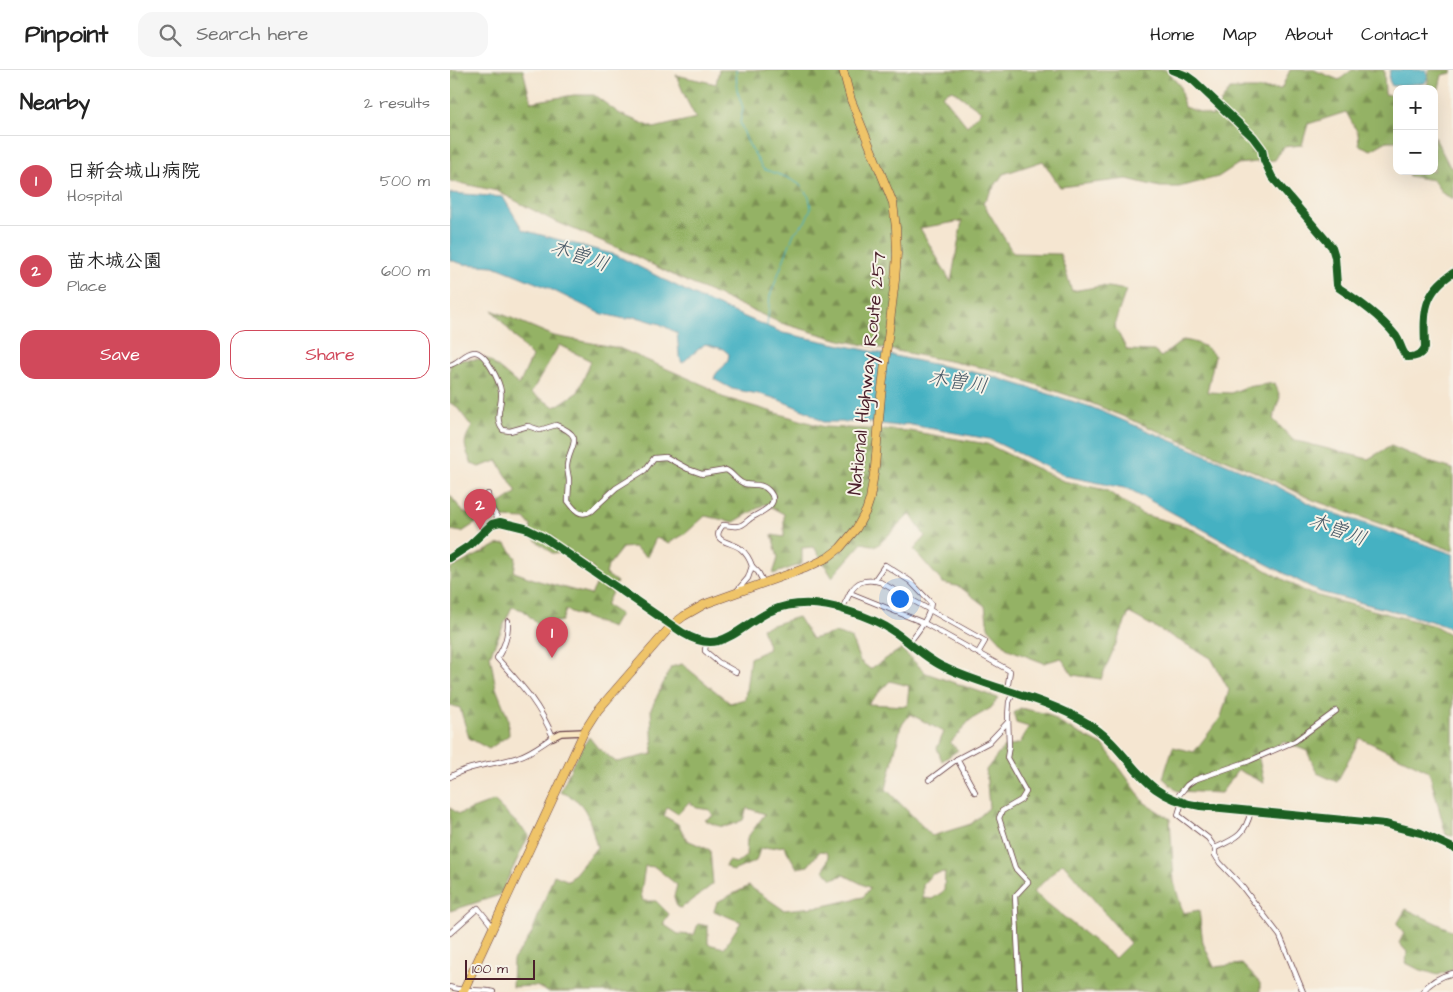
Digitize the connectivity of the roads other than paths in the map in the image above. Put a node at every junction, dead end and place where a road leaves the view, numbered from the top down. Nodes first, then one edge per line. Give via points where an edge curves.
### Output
1 (843, 70) edge
2 (1172, 70) edge
3 (1453, 272) edge
4 (450, 365) edge
5 (488, 494) dead end
6 (500, 522) junction
7 (450, 558) edge
8 (752, 566) junction
9 (874, 581) junction
10 (764, 584) junction
11 (850, 593) junction
12 (736, 594) junction
13 (842, 608) junction
14 (930, 610) junction
15 (508, 621) dead end
16 (924, 623) junction
17 (672, 625) junction
18 (706, 643) junction
19 (909, 643) junction
20 (978, 653) junction
21 (736, 672) dead end
22 (1010, 692) junction
23 (1336, 710) dead end
24 (1008, 722) junction
25 (584, 732) junction
26 (552, 737) junction
27 (957, 760) junction
28 (450, 777) edge
29 (929, 780) dead end
30 (975, 792) dead end
31 (1179, 795) dead end
32 (1182, 802) junction
33 (1251, 811) junction
34 (1215, 848) junction
35 (1453, 848) edge
36 (493, 926) junction
37 (450, 933) edge
38 (1453, 973) edge
39 (450, 988) edge
40 (463, 991) edge
41 (493, 992) edge
42 (1020, 992) edge
43 (1303, 992) edge
44 (1422, 992) edge

1 - 10 highway, National Highway Route 257 via 851,100 893,203 897,254 875,467 866,511 840,548 819,562
2 - 3 street via 1201,86 1256,141 1272,177 1332,247 1339,288 1368,307 1382,321 1407,357 1423,352 1426,308 1434,289
4 - 8 street via 470,353 481,354 502,393 498,413 503,430 510,432 528,426 540,430 556,425 573,436 574,446 567,465 568,501 580,513 587,514 616,488 645,470 651,460 662,457 702,474 726,470 745,484 757,484 769,490 772,498 765,512 741,526 722,525 718,533 721,541 740,548
5 - 6 street via 489,504
6 - 7 street via 492,524
6 - 17 street via 525,528 543,537
8 - 10 street
8 - 12 street
9 - 11 street via 863,580
9 - 14 street
9 - 14 street via 885,565 910,581 931,603
10 - 12 highway, National Highway Route 257
11 - 13 street
11 - 16 street
12 - 17 highway, National Highway Route 257 via 697,608
13 - 18 street via 813,603 784,606 726,638
13 - 19 street via 880,624
14 - 16 street
14 - 20 street via 985,641
15 - 26 street via 506,641 498,658 533,699
16 - 19 street
16 - 20 street
17 - 18 street via 691,638
17 - 25 highway, National Highway Route 257 via 598,710
18 - 21 street via 705,651
19 - 22 street via 943,667
20 - 22 street via 1010,671
22 - 24 street
22 - 32 street via 1069,713 1089,724 1152,787
23 - 31 street via 1295,741 1194,780
24 - 27 street via 990,742
24 - 42 street via 1007,758 1026,792 1021,800 1002,810 999,818 1016,868 1028,882 1015,896
25 - 26 street via 561,733
25 - 36 highway, National Highway Route 257
26 - 28 street via 518,757 470,768
27 - 29 street
27 - 30 street
32 - 33 street
32 - 34 street via 1178,815 1208,838
33 - 34 street via 1243,832
33 - 35 street via 1385,824 1421,832
34 - 43 street via 1220,862 1280,936
36 - 37 street via 478,908
36 - 40 highway, National Highway Route 257
38 - 44 street via 1443,976
39 - 40 street
40 - 41 street

